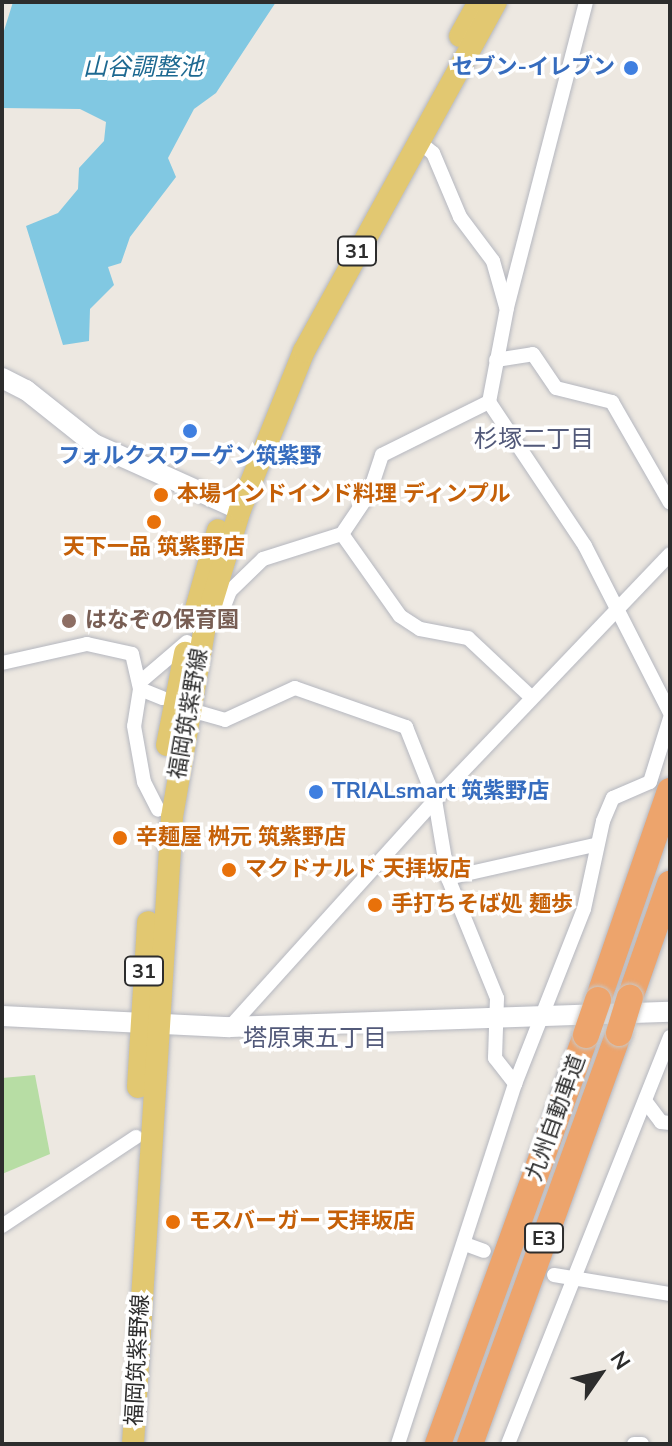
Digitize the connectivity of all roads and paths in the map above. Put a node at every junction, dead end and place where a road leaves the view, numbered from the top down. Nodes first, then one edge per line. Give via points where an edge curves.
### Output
1 (479, 2) edge
2 (496, 2) edge
3 (586, 2) edge
4 (418, 141) junction
5 (507, 308) junction
6 (496, 360) junction
7 (2, 378) edge
8 (489, 402) junction
9 (670, 503) edge
10 (233, 508) junction
11 (342, 534) junction
12 (670, 554) edge
13 (617, 607) junction
14 (206, 621) junction
15 (187, 642) junction
16 (2, 663) edge
17 (140, 686) junction
18 (531, 697) junction
19 (162, 698) dead end
20 (201, 713) dead end
21 (670, 715) edge
22 (668, 795) edge
23 (435, 800) junction
24 (158, 810) junction
25 (595, 845) junction
26 (448, 878) junction
27 (670, 884) edge
28 (670, 1012) edge
29 (2, 1016) edge
30 (540, 1020) junction
31 (148, 1022) junction
32 (496, 1022) junction
33 (230, 1027) junction
34 (670, 1037) edge
35 (515, 1084) junction
36 (646, 1102) junction
37 (670, 1123) edge
38 (136, 1137) junction
39 (2, 1226) edge
40 (465, 1244) junction
41 (484, 1251) dead end
42 (554, 1275) dead end
43 (574, 1280) junction
44 (670, 1294) edge
45 (118, 1444) edge
46 (133, 1444) edge
47 (398, 1444) edge
48 (438, 1444) edge
49 (470, 1444) edge
50 (508, 1444) edge
51 (634, 1444) edge
52 (642, 1444) edge

1 - 10 main road, 福岡筑紫野線 / 31 via 270,391
2 - 4 main road, 福岡筑紫野線 / 31
3 - 5 street
4 - 5 street via 433,153 460,217 493,261
4 - 10 main road, 福岡筑紫野線 / 31 via 304,351
5 - 6 street
6 - 8 street
6 - 9 street via 533,354 556,388 597,394 612,402
7 - 10 street via 26,390 94,444
8 - 11 street via 382,455 369,494
8 - 13 street via 585,546
10 - 14 main road, 福岡筑紫野線 / 31
10 - 15 main road, 福岡筑紫野線 / 31
11 - 14 street via 263,559 230,591 223,609
11 - 18 street via 400,616 420,629 468,638
12 - 13 street
13 - 18 street
13 - 21 street
14 - 31 main road, 福岡筑紫野線 / 31 via 172,817
15 - 17 street
15 - 24 main road, 福岡筑紫野線 / 31
16 - 17 street via 87,644 111,646 136,659
17 - 19 street
17 - 24 street via 134,726 144,782
18 - 23 street
20 - 23 street via 225,720 295,688 406,727
21 - 25 street via 650,782 613,798
22 - 48 highway, 九州自動車道 / E3, bridge
23 - 26 street
23 - 33 street
24 - 31 main road, 福岡筑紫野線 / 31
25 - 26 street
25 - 30 street via 584,909
26 - 32 street via 497,998
27 - 49 highway, 九州自動車道 / E3, bridge
28 - 30 street
29 - 31 street
30 - 32 street
30 - 35 street
31 - 33 street
31 - 38 main road, 福岡筑紫野線 / 31
31 - 46 main road, 福岡筑紫野線 / 31
32 - 33 street
32 - 35 street via 495,1058
34 - 36 street
35 - 40 street
36 - 37 street via 661,1122
36 - 43 street
38 - 39 street
38 - 45 main road, 福岡筑紫野線 / 31
40 - 41 street
40 - 47 street
42 - 43 street
43 - 44 street
43 - 50 street
51 - 52 street

